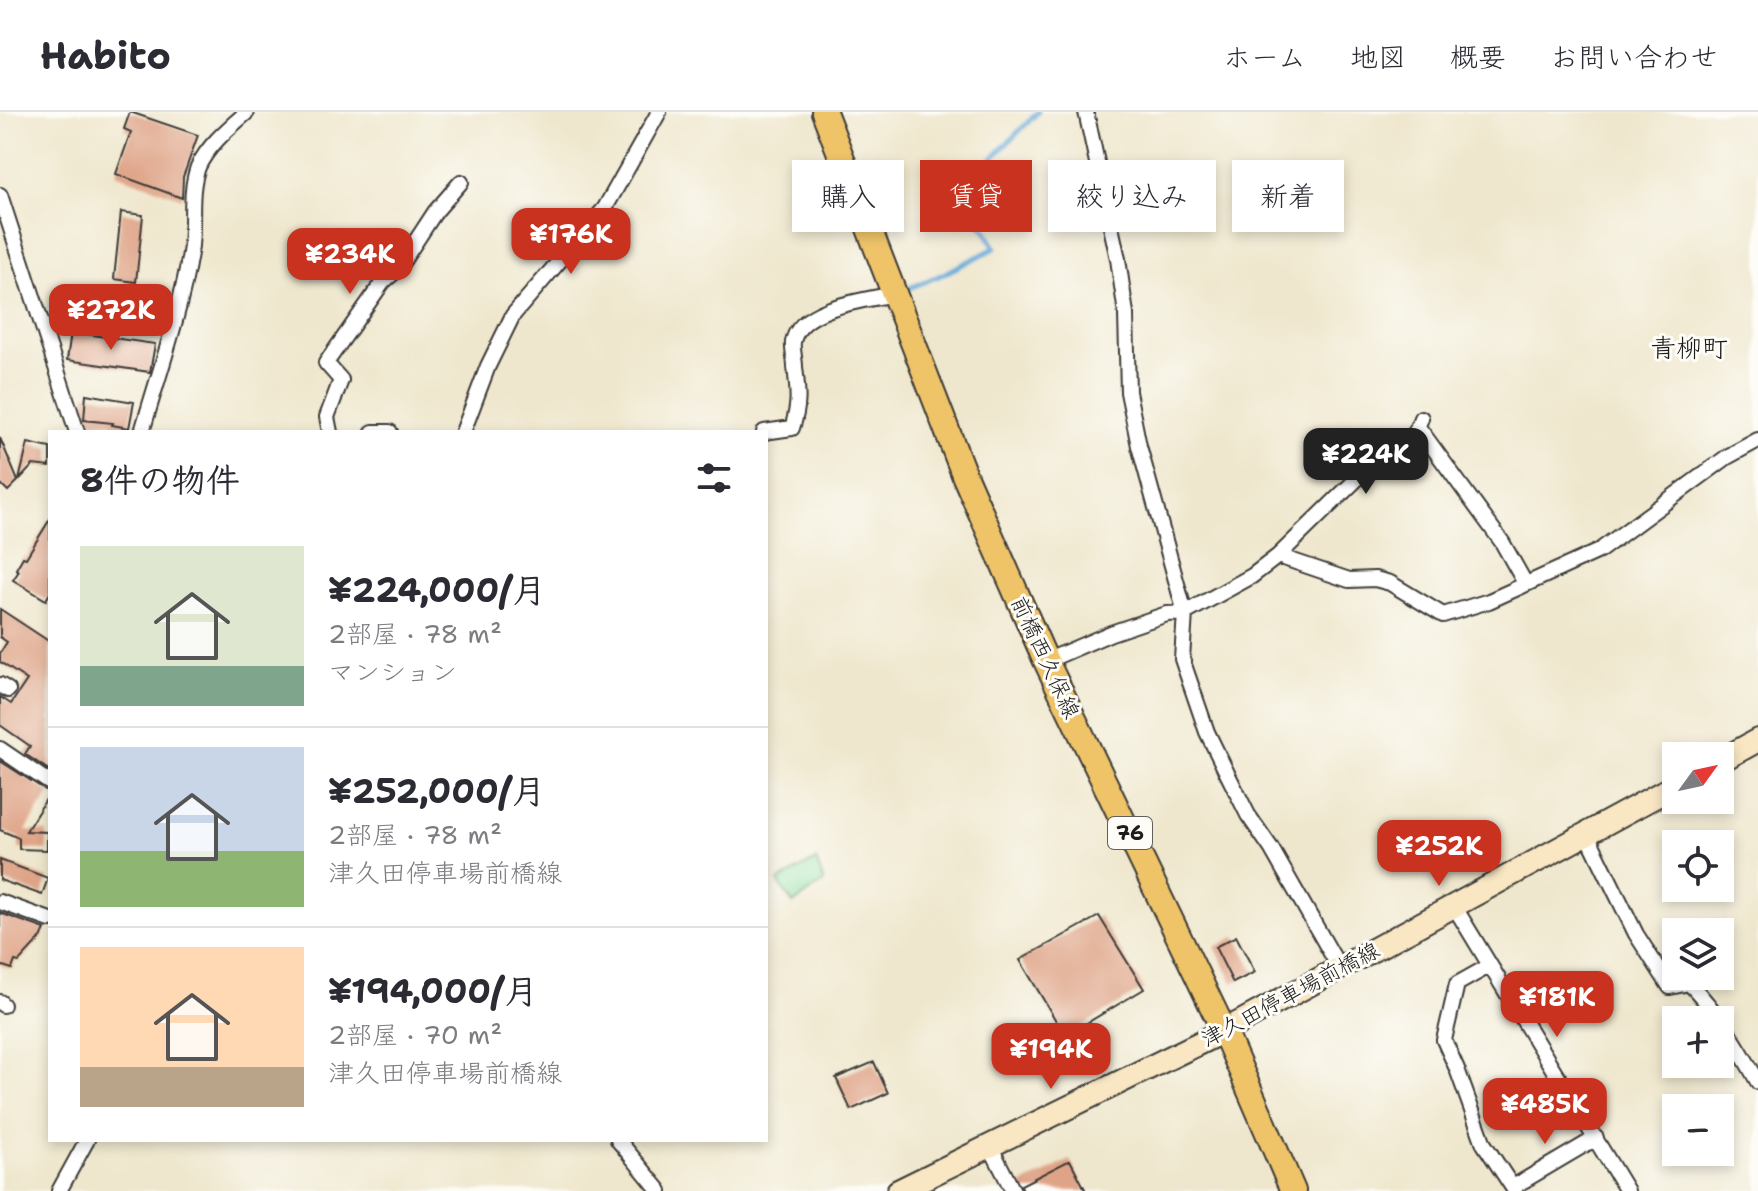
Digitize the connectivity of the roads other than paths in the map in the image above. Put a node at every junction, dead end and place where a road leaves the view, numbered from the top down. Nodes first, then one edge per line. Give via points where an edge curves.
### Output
1 (247, 112) edge
2 (659, 112) edge
3 (824, 112) edge
4 (1086, 112) edge
5 (461, 182) dead end
6 (0, 195) edge
7 (895, 294) junction
8 (76, 430) edge
9 (143, 430) edge
10 (330, 430) edge
11 (464, 430) edge
12 (768, 431) edge
13 (1758, 440) edge
14 (1278, 556) junction
15 (1525, 583) junction
16 (1185, 613) junction
17 (1046, 661) junction
18 (1758, 740) edge
19 (0, 749) edge
20 (1734, 753) edge
21 (48, 782) edge
22 (1662, 793) edge
23 (1587, 834) junction
24 (0, 902) edge
25 (1454, 906) junction
26 (48, 919) edge
27 (1489, 966) junction
28 (1339, 967) junction
29 (1224, 1031) junction
30 (1758, 1082) edge
31 (1596, 1138) junction
32 (86, 1142) edge
33 (620, 1142) edge
34 (990, 1146) junction
35 (1514, 1189) edge
36 (59, 1191) edge
37 (660, 1191) edge
38 (898, 1191) edge
39 (1013, 1191) edge
40 (1293, 1191) edge
41 (1627, 1191) edge

1 - 9 street via 199,166 184,288
2 - 11 street via 605,208 513,315
3 - 7 main road, 前橋西久保線 / 76
4 - 16 street via 1118,259 1131,406
5 - 10 street via 326,363 341,380 327,417
6 - 8 street
7 - 12 street via 833,307 802,323 793,341 800,401 792,428
7 - 17 main road, 前橋西久保線 / 76 via 965,477
13 - 15 street via 1599,551
14 - 15 street via 1349,580 1390,583 1443,615
14 - 15 street via 1362,474 1414,436 1420,422
14 - 16 street
16 - 17 street via 1111,633
16 - 28 street via 1182,659 1207,732 1248,815
17 - 29 main road, 前橋西久保線 / 76
18 - 20 main road
19 - 21 street
22 - 23 main road, 津久田停車場前橋線
23 - 25 main road, 津久田停車場前橋線
23 - 30 street via 1636,934 1670,987 1689,983 1705,999
24 - 26 street
25 - 27 street
25 - 28 main road, 津久田停車場前橋線
27 - 31 street
27 - 35 street via 1457,984 1444,1040 1484,1144
28 - 29 main road, 津久田停車場前橋線
29 - 34 main road, 津久田停車場前橋線
29 - 40 main road, 前橋西久保線 / 76
31 - 35 street
31 - 41 street
32 - 36 street
33 - 37 street
34 - 38 main road, 津久田停車場前橋線
34 - 39 street

